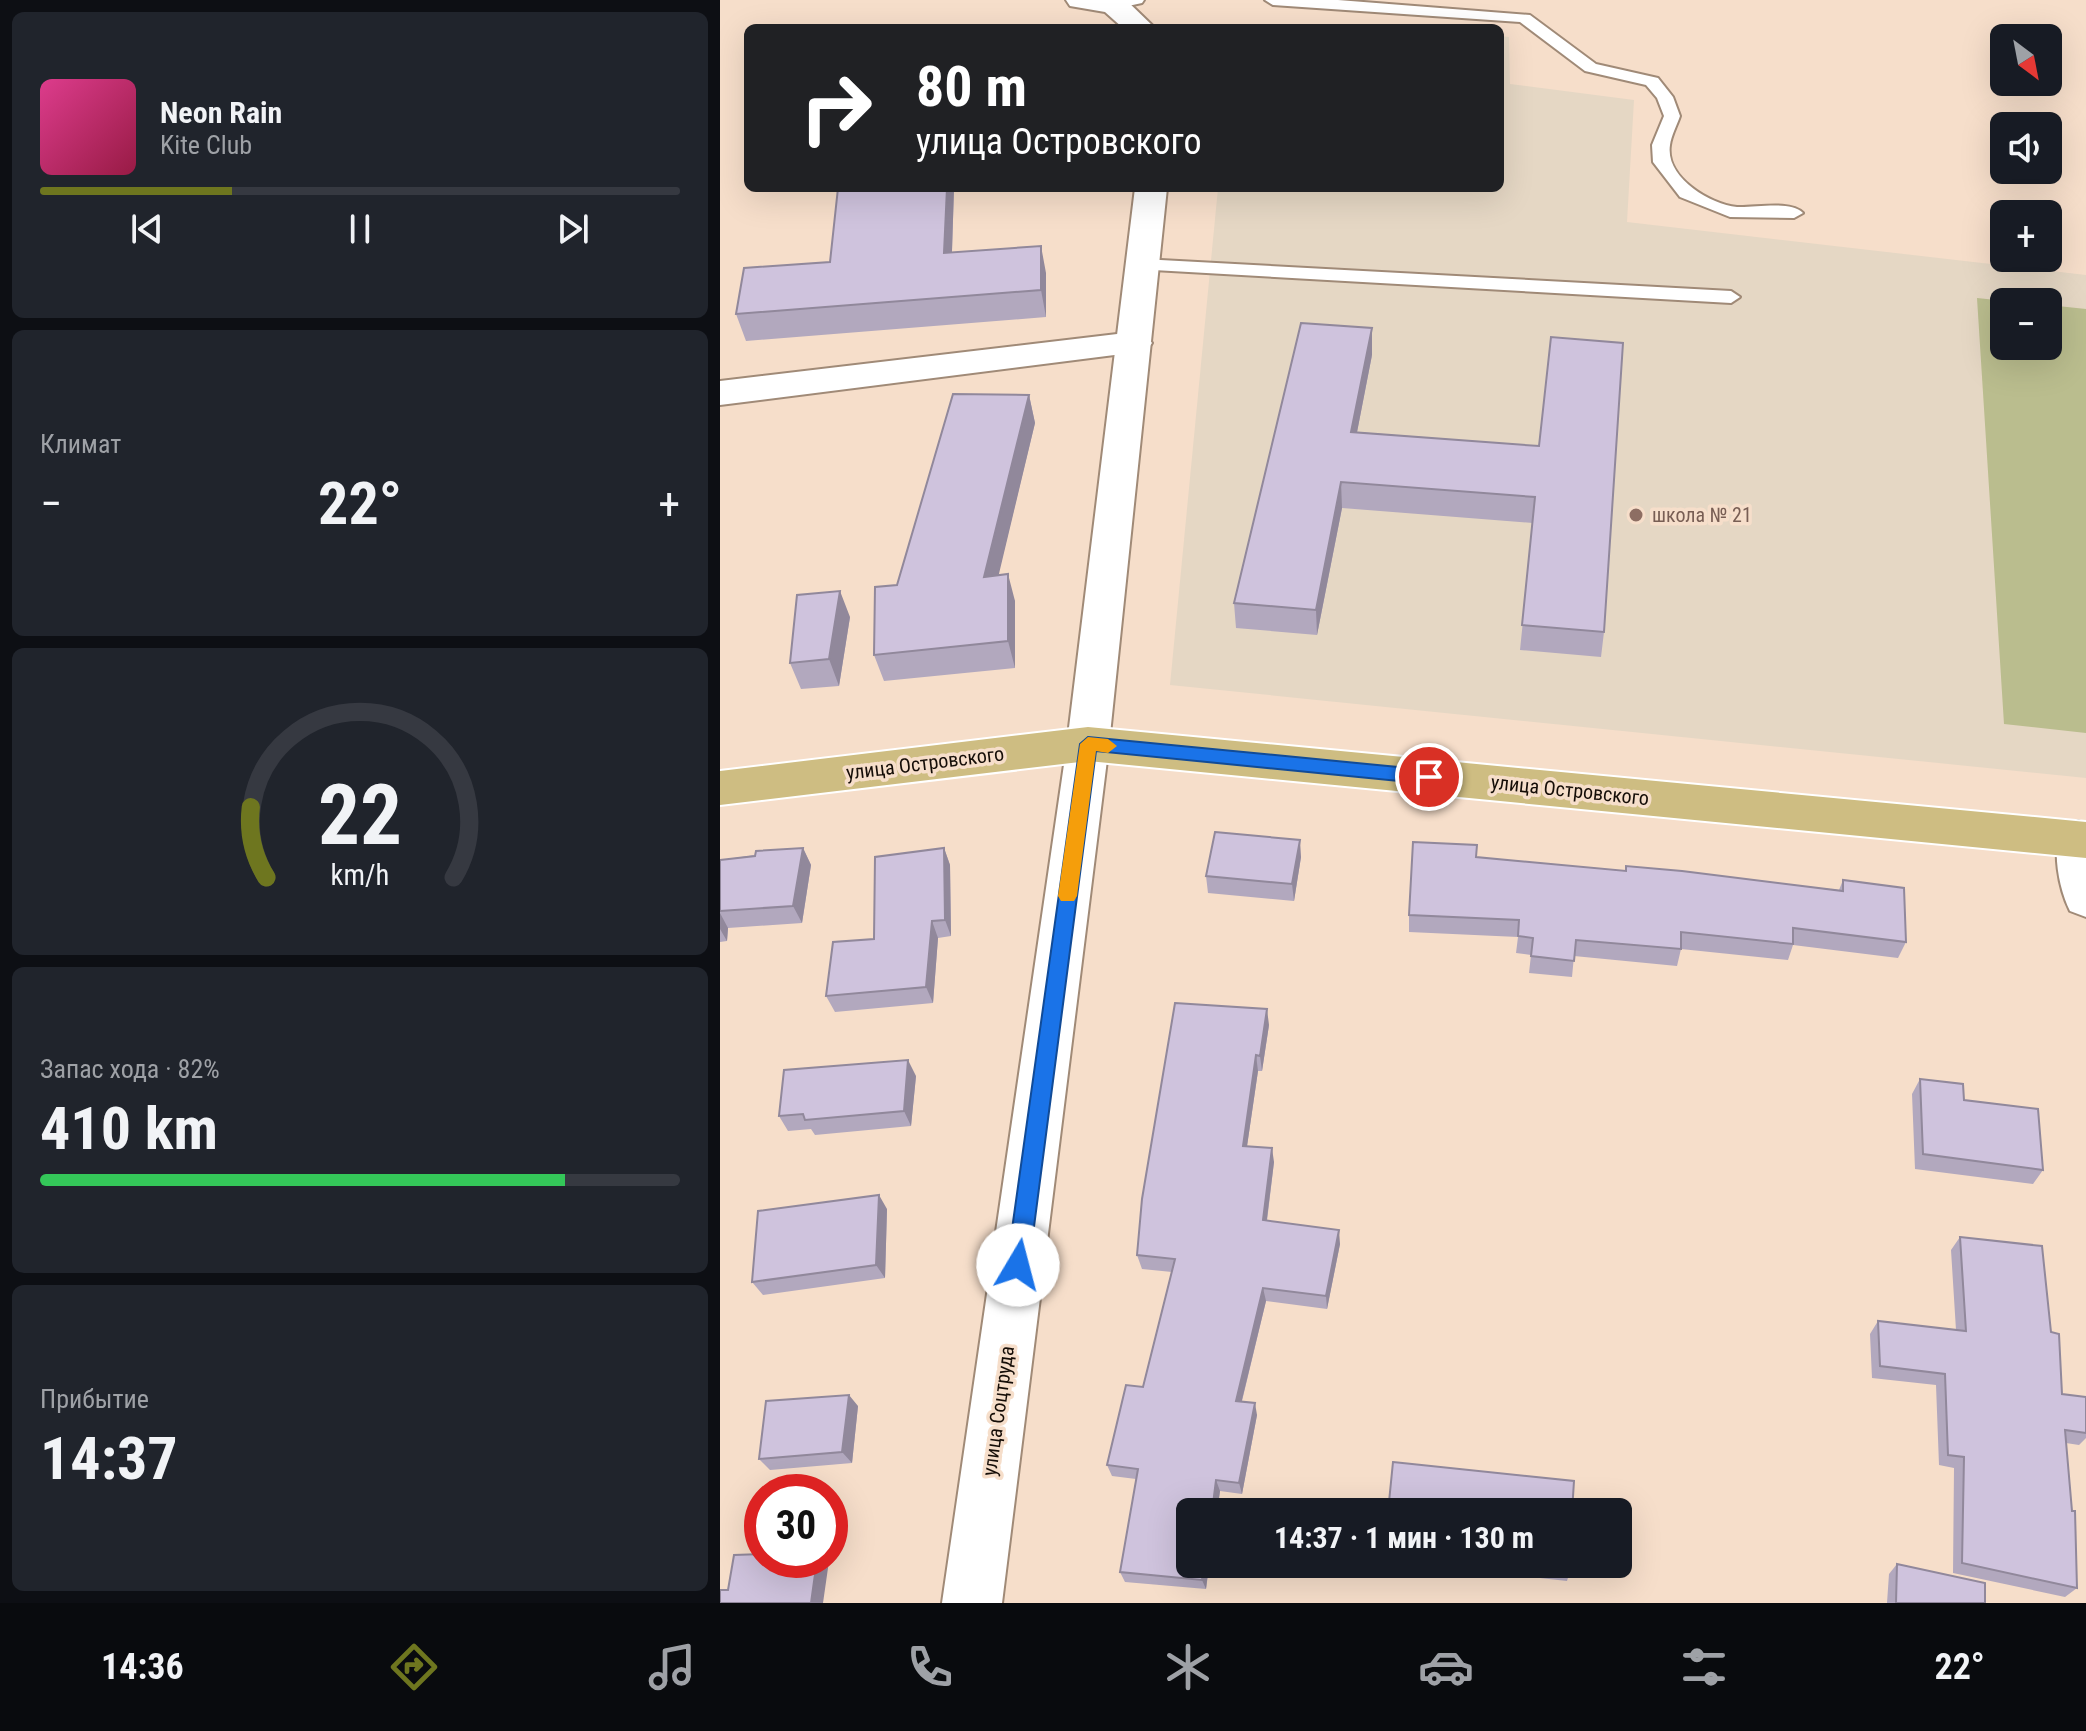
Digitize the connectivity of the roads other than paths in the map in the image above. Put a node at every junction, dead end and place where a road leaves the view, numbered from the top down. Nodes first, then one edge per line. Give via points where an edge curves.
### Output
1 (1080, 0) edge
2 (1273, 0) edge
3 (1125, 2) edge
4 (1138, 24) edge
5 (1151, 192) edge
6 (1794, 213) dead end
7 (1142, 265) junction
8 (1731, 297) dead end
9 (1134, 343) junction
10 (720, 393) edge
11 (1088, 744) junction
12 (720, 788) edge
13 (2082, 840) edge
14 (2086, 898) edge
15 (972, 1603) edge

1 - 3 street
2 - 6 lane via 1524,18 1591,68 1652,81 1672,116 1661,145 1662,162 1686,193 1730,212
3 - 4 street
5 - 7 street, улица Соцтруда
7 - 8 lane
7 - 9 street, улица Соцтруда
9 - 10 street
9 - 11 street, улица Соцтруда
11 - 12 main road, улица Островского
11 - 13 main road, улица Островского
11 - 15 street, улица Соцтруда
13 - 14 street

